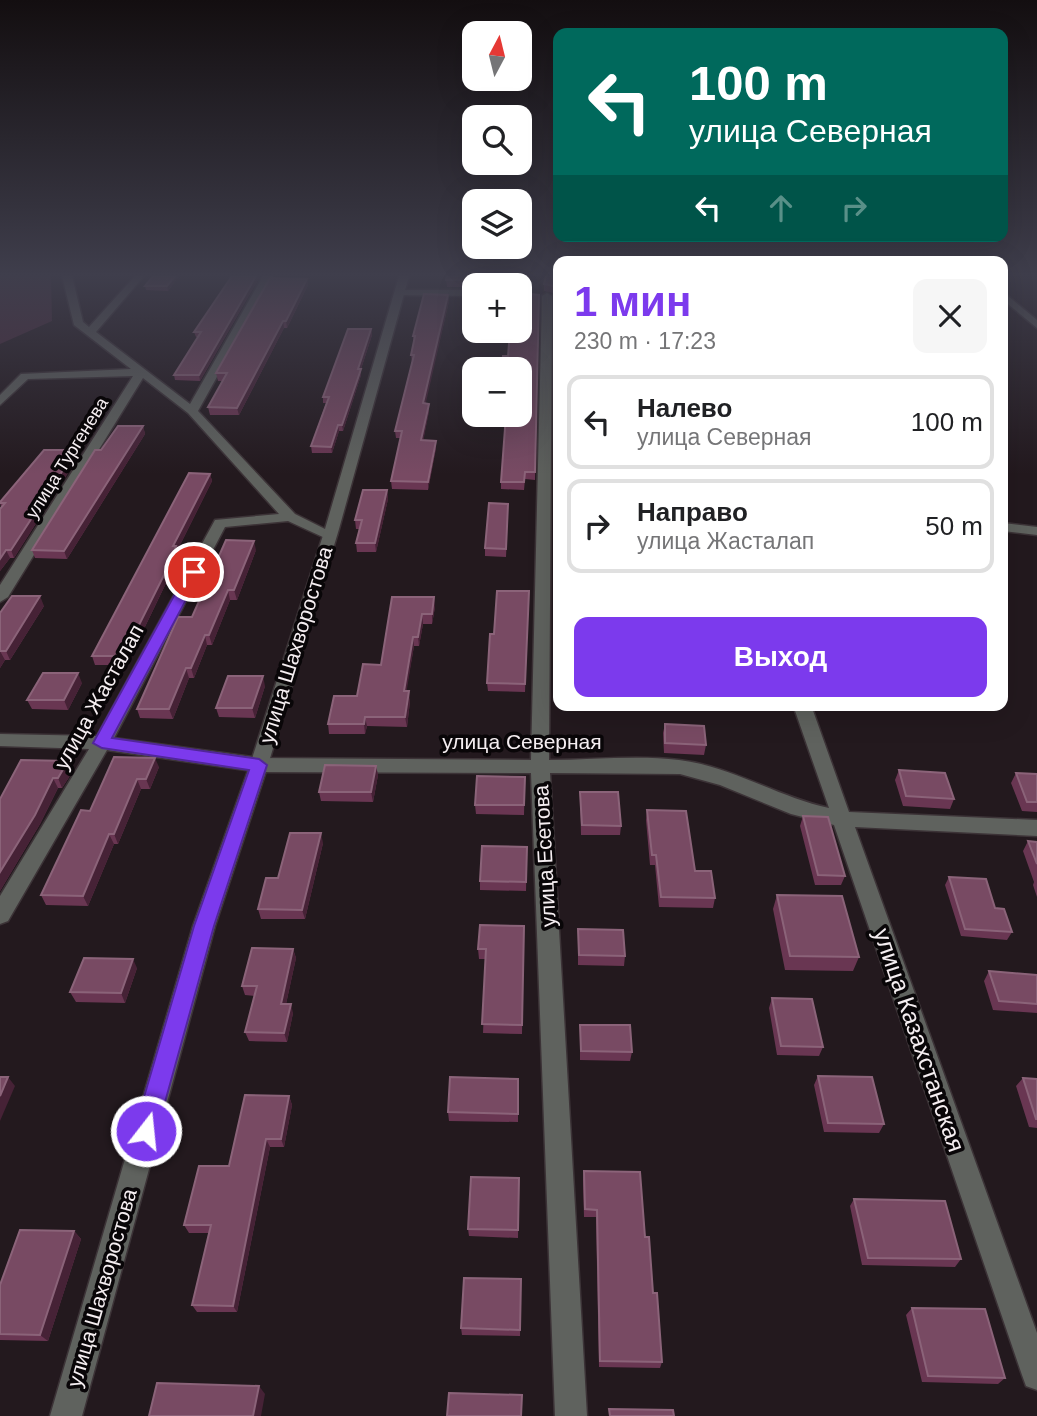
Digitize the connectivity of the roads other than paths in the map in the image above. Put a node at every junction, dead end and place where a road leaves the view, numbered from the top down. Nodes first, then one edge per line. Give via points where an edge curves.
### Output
1 (101, 342) edge
2 (231, 342) edge
3 (385, 342) edge
4 (545, 342) edge
5 (141, 372) junction
6 (0, 402) edge
7 (192, 411) junction
8 (290, 517) junction
9 (1008, 528) edge
10 (1037, 531) edge
11 (330, 535) junction
12 (0, 597) edge
13 (804, 711) edge
14 (0, 740) edge
15 (102, 743) junction
16 (259, 765) junction
17 (540, 765) junction
18 (842, 819) junction
19 (1037, 828) edge
20 (0, 915) edge
21 (1037, 1375) edge
22 (66, 1416) edge
23 (572, 1416) edge

1 - 5 street
2 - 7 street
3 - 11 street, улица Шахворостова
4 - 17 street, улица Есетова
5 - 6 street via 25,376
5 - 7 street
5 - 12 street, улица Тургенева
7 - 8 street
8 - 11 street
8 - 15 street, улица Жасталап via 220,523
9 - 10 street
11 - 16 street, улица Шахворостова
13 - 18 street, улица Казахстанская
14 - 15 street, улица Северная
15 - 16 street, улица Северная
15 - 20 street, улица Жасталап
16 - 17 street, улица Северная
16 - 22 street, улица Шахворостова via 204,926
17 - 18 street, улица Северная via 680,767 725,779 798,809
17 - 23 street, улица Есетова
18 - 19 street, улица Северная
18 - 21 street, улица Казахстанская

